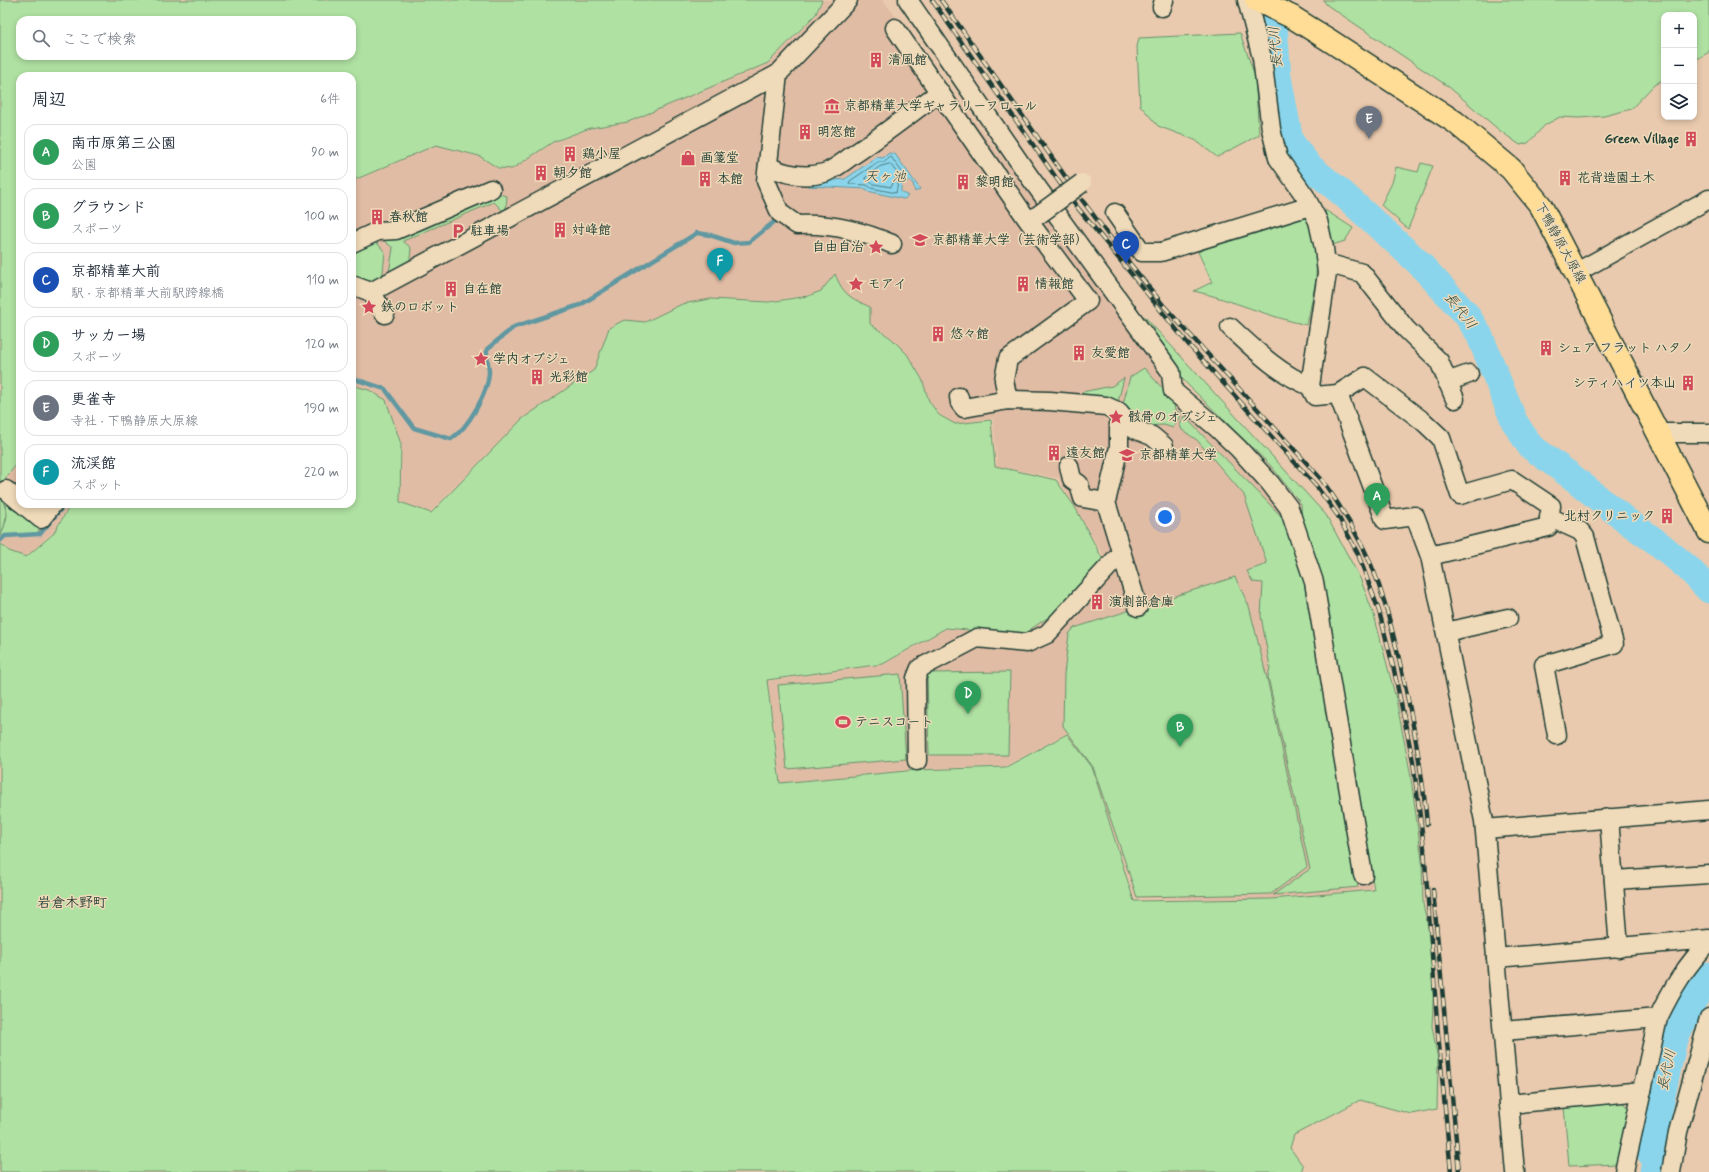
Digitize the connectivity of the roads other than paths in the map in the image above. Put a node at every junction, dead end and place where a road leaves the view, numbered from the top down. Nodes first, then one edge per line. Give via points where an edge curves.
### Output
1 (848, 0) edge
2 (908, 0) edge
3 (1247, 0) edge
4 (1256, 0) edge
5 (1290, 10) edge
6 (896, 28) dead end
7 (778, 74) junction
8 (940, 92) junction
9 (768, 165) junction
10 (1082, 183) dead end
11 (491, 188) dead end
12 (1709, 199) edge
13 (1310, 206) junction
14 (1115, 213) dead end
15 (1033, 218) junction
16 (356, 241) edge
17 (892, 244) dead end
18 (1326, 263) junction
19 (1577, 272) junction
20 (356, 286) edge
21 (371, 292) junction
22 (385, 314) dead end
23 (1230, 327) dead end
24 (1469, 374) dead end
25 (1447, 382) junction
26 (1310, 386) junction
27 (1338, 394) junction
28 (959, 396) dead end
29 (1455, 399) dead end
30 (1008, 400) junction
31 (1119, 412) junction
32 (1658, 433) junction
33 (1709, 433) edge
34 (1164, 446) dead end
35 (1069, 466) dead end
36 (6, 490) dead end
37 (16, 499) edge
38 (1106, 502) junction
39 (28, 508) edge
40 (50, 508) edge
41 (1549, 517) junction
42 (1709, 532) edge
43 (1121, 553) junction
44 (1430, 556) junction
45 (1138, 607) dead end
46 (1508, 618) dead end
47 (1446, 632) junction
48 (1557, 735) dead end
49 (917, 761) dead end
50 (1709, 810) edge
51 (1609, 818) junction
52 (1485, 829) junction
53 (1709, 874) edge
54 (1363, 875) dead end
55 (1614, 880) junction
56 (1709, 941) edge
57 (1619, 948) junction
58 (1496, 958) junction
59 (1658, 1018) junction
60 (1709, 1018) edge
61 (1502, 1031) junction
62 (1642, 1091) junction
63 (1509, 1104) junction
64 (1515, 1172) edge
65 (1620, 1172) edge
66 (1624, 1172) edge
67 (1672, 1172) edge

1 - 7 street
2 - 54 street via 1029,176 1171,372 1173,392 1238,448 1289,508 1314,582
3 - 13 street via 1262,58 1271,129 1278,158 1306,196
4 - 5 main road, 下鴨静原大原線
5 - 19 main road, 下鴨静原大原線 via 1455,122 1511,169 1541,206
6 - 8 street
7 - 9 street
7 - 21 street
8 - 9 street via 872,142 824,173 800,175 781,172
8 - 15 street
9 - 17 street via 766,181 780,212 797,225 818,223 870,235
10 - 15 street, bridge
11 - 16 street via 396,230 378,231
12 - 19 street
13 - 14 street via 1161,252 1142,252
13 - 18 street via 1318,221
15 - 30 street via 1088,301 1008,359 1004,380
18 - 25 street via 1362,273 1406,329 1438,361
18 - 26 street via 1327,273
19 - 32 main road, 下鴨静原大原線
20 - 21 street
21 - 22 street
23 - 26 street via 1264,358 1299,382
24 - 25 street
25 - 29 street
26 - 27 street via 1315,396
27 - 41 street via 1365,377 1441,438 1460,495 1512,480 1551,506
27 - 44 street via 1385,520 1415,516
28 - 30 street via 964,408
30 - 31 street via 1065,401 1106,406
31 - 34 street via 1134,429 1152,436
31 - 38 street via 1119,447
32 - 33 street
32 - 42 main road, 下鴨静原大原線
35 - 38 street via 1072,479 1080,484 1083,498
36 - 37 street
38 - 43 street
39 - 40 street via 42,519
41 - 44 street via 1548,526
41 - 48 street via 1580,531 1585,537 1614,644 1544,665
43 - 45 street
43 - 49 street via 1047,634 1027,643 977,638 920,668 916,678
44 - 47 street
46 - 47 street
47 - 52 street
50 - 51 street
51 - 52 street
51 - 55 street
52 - 58 street
53 - 55 street
55 - 57 street
56 - 57 street
56 - 59 street via 1690,961
57 - 58 street
58 - 61 street
59 - 61 street
59 - 62 street
60 - 67 street via 1678,1132
61 - 63 street
62 - 63 street
62 - 66 street
63 - 64 street
65 - 66 street

